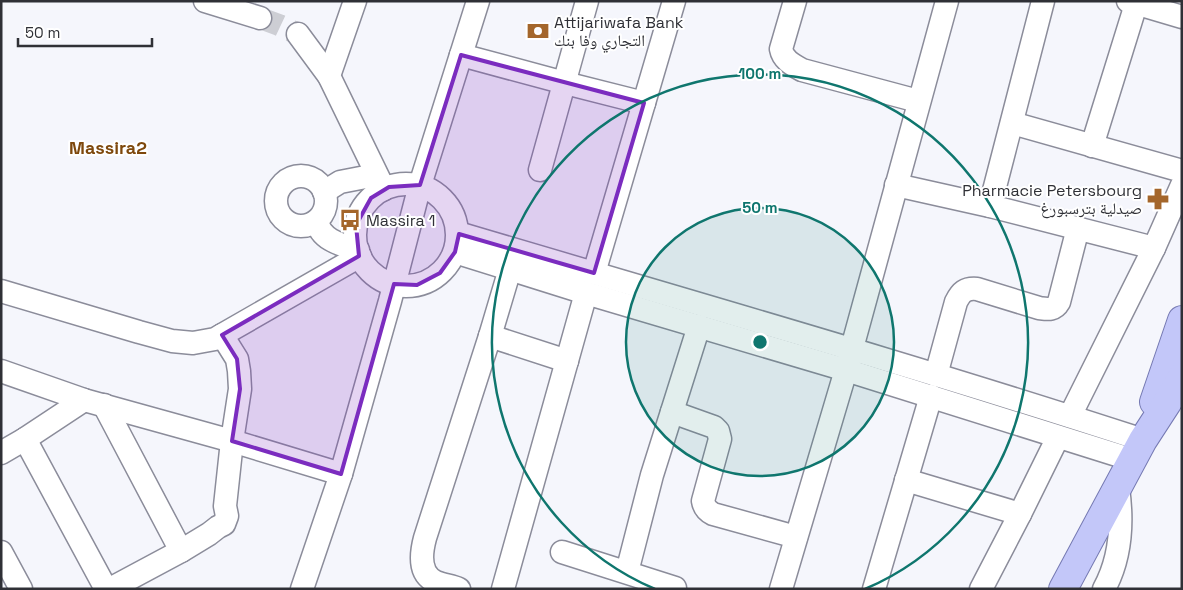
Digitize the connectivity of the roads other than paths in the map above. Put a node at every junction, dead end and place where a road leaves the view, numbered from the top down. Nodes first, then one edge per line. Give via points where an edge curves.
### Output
1 (205, 1) edge
2 (355, 1) edge
3 (478, 1) edge
4 (588, 1) edge
5 (674, 1) edge
6 (795, 1) edge
7 (947, 1) edge
8 (1043, 1) edge
9 (1134, 2) edge
10 (1182, 17) edge
11 (260, 18) tunnel mouth
12 (298, 34) tunnel mouth
13 (461, 55) junction
14 (329, 76) junction
15 (565, 83) junction
16 (918, 101) junction
17 (644, 103) junction
18 (1012, 123) junction
19 (1092, 146) junction
20 (540, 170) dead end
21 (1182, 171) edge
22 (380, 182) junction
23 (420, 185) junction
24 (896, 185) junction
25 (1182, 185) edge
26 (324, 192) junction
27 (990, 206) junction
28 (317, 221) junction
29 (1078, 228) junction
30 (456, 243) junction
31 (1154, 248) junction
32 (359, 253) junction
33 (510, 269) junction
34 (590, 283) junction
35 (394, 284) junction
36 (1, 291) edge
37 (1182, 320) edge
38 (699, 326) junction
39 (222, 335) junction
40 (490, 336) junction
41 (848, 359) junction
42 (567, 360) junction
43 (1, 370) edge
44 (1182, 377) edge
45 (933, 385) junction
46 (94, 403) junction
47 (672, 412) junction
48 (1070, 416) junction
49 (1058, 437) junction
50 (25, 439) junction
51 (232, 441) junction
52 (1138, 450) junction
53 (1, 453) edge
54 (341, 474) junction
55 (906, 480) junction
56 (1118, 488) junction
57 (1020, 514) junction
58 (796, 537) junction
59 (181, 551) junction
60 (1, 552) edge
61 (562, 552) dead end
62 (627, 572) junction
63 (1110, 587) edge
64 (21, 589) edge
65 (106, 589) edge
66 (110, 589) edge
67 (302, 589) edge
68 (460, 589) edge
69 (503, 589) edge
70 (676, 589) edge
71 (782, 589) edge
72 (874, 589) edge
73 (981, 589) edge
74 (1063, 589) edge

1 - 11 street
2 - 14 street
3 - 13 street
4 - 15 street
5 - 17 street
6 - 16 street via 782,44 782,53 790,63 802,70
7 - 16 street
8 - 18 street
9 - 10 street
9 - 19 street
12 - 14 street
13 - 15 street
13 - 23 street
14 - 22 street
15 - 17 street
15 - 20 street
16 - 24 street
17 - 34 street
18 - 19 street
18 - 27 street
19 - 21 street
22 - 23 street
22 - 26 street via 340,182
22 - 32 street via 361,210 356,225
23 - 30 street via 432,190 450,208 456,220
23 - 35 street
24 - 27 street
24 - 41 street
25 - 31 street
26 - 28 street via 326,202
26 - 28 street via 313,180 297,177 282,185 276,200 280,216 293,225 310,225
27 - 29 street
28 - 32 street via 330,239
29 - 31 street
29 - 45 street via 1058,306 1048,310 977,289 963,290 956,302
30 - 33 street
30 - 34 street
30 - 35 street via 449,264 429,281 417,285
31 - 48 street
32 - 35 street via 369,269
32 - 39 street
33 - 34 street
33 - 40 street
34 - 38 street
34 - 41 street
34 - 42 street
35 - 54 street
36 - 39 street via 172,341 193,343
37 - 52 main road
38 - 41 street
38 - 47 street
39 - 51 street via 239,371 240,389
40 - 42 street
40 - 68 street via 421,554 430,577
41 - 45 street
41 - 58 street
42 - 69 street
43 - 46 street
44 - 52 main road
45 - 48 street
45 - 49 street
45 - 55 street
46 - 50 street
46 - 51 street
46 - 59 street
47 - 58 street via 714,427 720,436 703,501 706,508 713,514
47 - 62 street
48 - 52 street
49 - 52 street
49 - 57 street
50 - 53 street
50 - 65 street
51 - 54 street
51 - 59 street via 224,524
52 - 56 main road
54 - 67 street
55 - 57 street
55 - 72 street
56 - 63 street via 1119,540
56 - 74 main road
57 - 73 street
58 - 71 street
59 - 66 street
60 - 64 street
61 - 62 street
62 - 70 street

